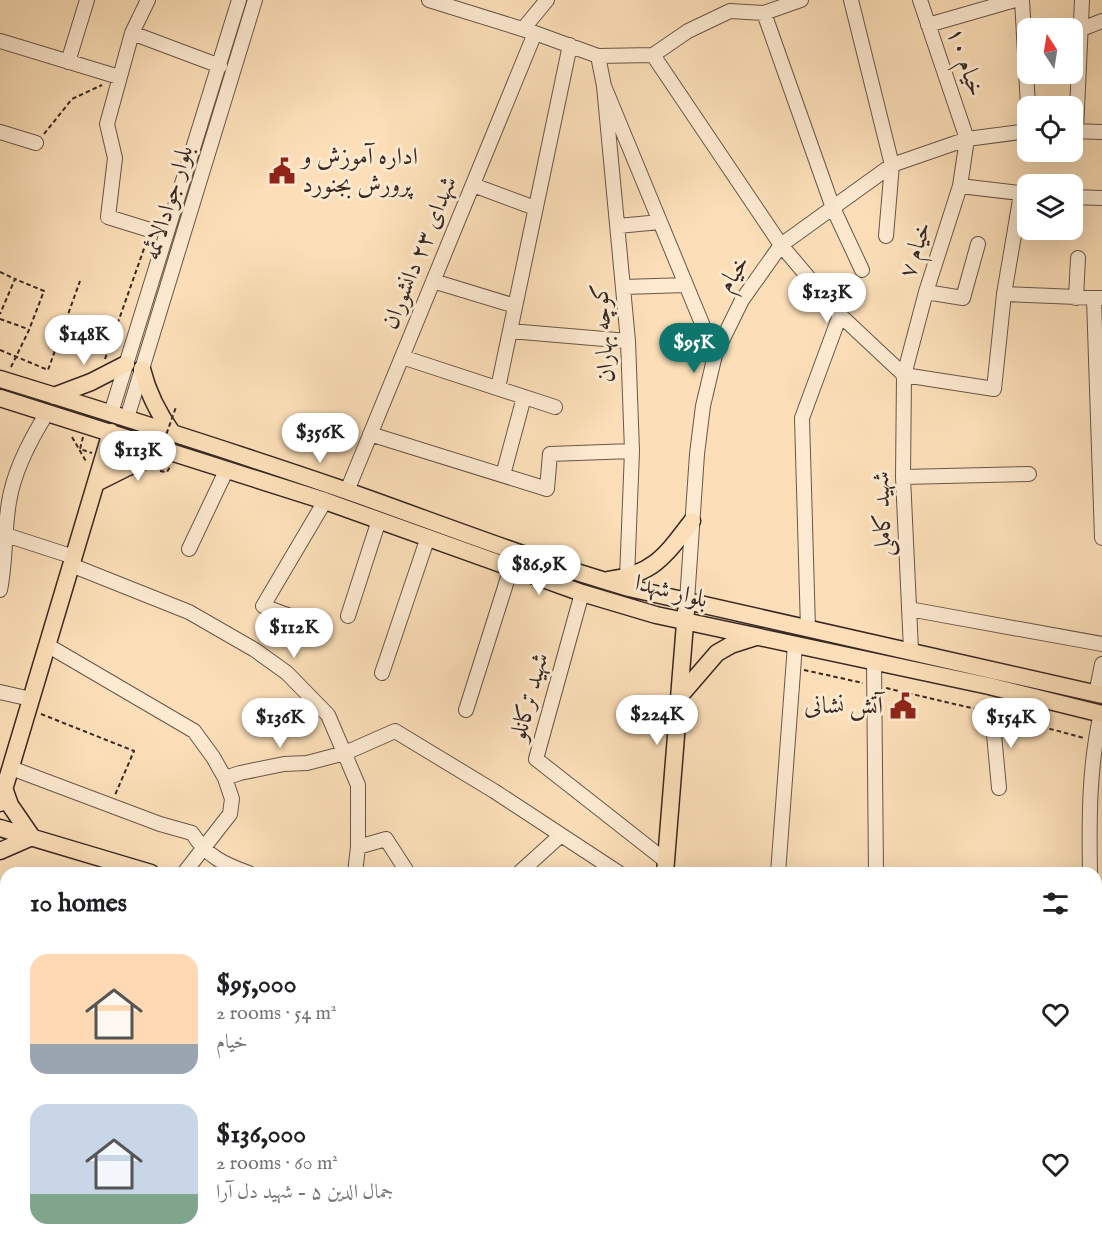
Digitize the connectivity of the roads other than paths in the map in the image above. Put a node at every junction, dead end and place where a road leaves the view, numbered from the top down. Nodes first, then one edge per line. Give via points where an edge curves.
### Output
1 (87, 0) edge
2 (148, 0) edge
3 (239, 0) edge
4 (255, 0) edge
5 (429, 0) edge
6 (547, 0) edge
7 (801, 0) edge
8 (851, 0) edge
9 (920, 0) edge
10 (1015, 0) edge
11 (1022, 0) edge
12 (1082, 0) edge
13 (726, 5) edge
14 (764, 13) junction
15 (1023, 18) edge
16 (1079, 18) edge
17 (1102, 21) edge
18 (928, 25) junction
19 (1083, 29) edge
20 (529, 31) junction
21 (132, 33) junction
22 (0, 41) edge
23 (570, 45) junction
24 (653, 55) junction
25 (598, 56) junction
26 (68, 62) junction
27 (220, 66) junction
28 (119, 77) junction
29 (604, 86) junction
30 (1083, 131) edge
31 (0, 132) edge
32 (1017, 132) edge
33 (1102, 132) edge
34 (967, 139) junction
35 (36, 143) road end
36 (892, 165) junction
37 (473, 185) junction
38 (960, 186) junction
39 (1017, 193) edge
40 (1083, 197) edge
41 (1102, 198) edge
42 (536, 208) junction
43 (833, 208) junction
44 (660, 222) junction
45 (618, 226) junction
46 (1017, 229) edge
47 (150, 230) road end
48 (886, 236) dead end
49 (781, 244) junction
50 (978, 244) dead end
51 (1078, 258) dead end
52 (862, 270) dead end
53 (433, 281) junction
54 (686, 285) junction
55 (624, 287) junction
56 (926, 292) junction
57 (1004, 294) junction
58 (1076, 298) junction
59 (1098, 299) edge
60 (515, 306) junction
61 (840, 315) junction
62 (510, 331) junction
63 (628, 341) junction
64 (715, 355) junction
65 (402, 357) junction
66 (134, 367) junction
67 (7, 374) edge
68 (904, 375) junction
69 (498, 388) junction
70 (54, 396) junction
71 (524, 397) junction
72 (0, 398) edge
73 (555, 407) dead end
74 (53, 415) junction
75 (119, 416) junction
76 (111, 432) junction
77 (173, 434) junction
78 (370, 434) junction
79 (632, 451) junction
80 (168, 452) junction
81 (226, 471) junction
82 (1029, 474) dead end
83 (503, 476) junction
84 (903, 477) junction
85 (96, 483) junction
86 (347, 491) junction
87 (4, 500) edge
88 (325, 501) junction
89 (379, 520) junction
90 (692, 521) junction
91 (6, 536) junction
92 (428, 537) junction
93 (1102, 538) edge
94 (189, 549) dead end
95 (72, 561) junction
96 (511, 568) junction
97 (623, 581) junction
98 (0, 590) edge
99 (582, 593) junction
100 (687, 601) junction
101 (611, 602) junction
102 (909, 609) junction
103 (741, 613) junction
104 (348, 616) dead end
105 (293, 617) dead end
106 (684, 621) junction
107 (808, 629) junction
108 (736, 632) junction
109 (757, 636) junction
110 (1102, 644) edge
111 (47, 645) junction
112 (795, 645) junction
113 (911, 650) junction
114 (874, 661) junction
115 (1102, 664) edge
116 (382, 674) dead end
117 (0, 692) edge
118 (1099, 694) edge
119 (679, 697) junction
120 (30, 704) junction
121 (466, 710) dead end
122 (992, 713) road end
123 (1101, 713) edge
124 (345, 753) junction
125 (11, 768) junction
126 (225, 778) junction
127 (999, 788) dead end
128 (2, 795) edge
129 (0, 828) edge
130 (561, 835) junction
131 (32, 837) junction
132 (358, 847) junction
133 (202, 848) junction
134 (0, 851) edge
135 (131, 867) edge
136 (188, 867) edge
137 (234, 867) edge
138 (356, 867) edge
139 (404, 867) edge
140 (526, 867) edge
141 (610, 867) edge
142 (665, 867) edge
143 (778, 867) edge
144 (876, 867) edge
145 (1090, 867) edge

1 - 26 street
2 - 21 street
3 - 27 street, بلوار جوادالائمه
4 - 66 street, بلوار جوادالائمه
5 - 20 street
6 - 20 street, شهدای ۲۳ دانشوران
7 - 14 street
8 - 36 street
9 - 18 street, خیام ۱۰
10 - 18 street
11 - 15 street
12 - 16 street
13 - 14 street
13 - 24 street
14 - 43 street
17 - 19 street
18 - 34 street, خیام ۱۰
20 - 23 street
20 - 37 street, شهدای ۲۳ دانشوران
21 - 27 street
21 - 28 street
22 - 26 street
23 - 25 street
23 - 42 street
24 - 25 street
24 - 49 street
25 - 29 street
26 - 28 street
27 - 66 street, بلوار جوادالائمه via 135,337
28 - 47 street via 107,124 115,158 108,217
29 - 44 street
29 - 45 street, کوچه بهاران
30 - 33 street
31 - 35 street
32 - 34 street, خیام
34 - 36 street, خیام
34 - 38 street, خیام ۷
36 - 43 street, خیام
36 - 48 street
37 - 42 street
37 - 53 street, شهدای ۲۳ دانشوران
38 - 39 street
38 - 56 street, خیام ۷
40 - 41 street
42 - 60 street
43 - 49 street, خیام
43 - 52 street
44 - 45 street
44 - 54 street
45 - 55 street, کوچه بهاران
46 - 57 street
49 - 61 street
49 - 64 street, خیام via 742,300
50 - 56 street via 963,298
51 - 58 street
53 - 60 street
53 - 65 street, شهدای ۲۳ دانشوران
54 - 55 street
54 - 64 street
55 - 63 street, کوچه بهاران
56 - 68 street, خیام ۷
57 - 58 street
57 - 68 street via 994,389
58 - 59 street
59 - 93 street
60 - 62 street
61 - 68 street
61 - 107 street via 802,418
62 - 63 street
62 - 69 street
63 - 79 street, کوچه بهاران
64 - 90 street, خیام via 703,406
65 - 69 street
65 - 78 street, شهدای ۲۳ دانشوران
66 - 70 main road
66 - 75 street, بلوار جوادالائمه
66 - 77 main road
67 - 70 main road, بلوار شهدا
68 - 84 street, شهید کاملی
69 - 71 street
70 - 75 main road, بلوار شهدا
71 - 73 street
71 - 83 street
72 - 74 main road, بلوار شهدا
74 - 76 main road, بلوار شهدا
74 - 87 street via 31,440
75 - 76 main road
75 - 77 main road, بلوار شهدا
76 - 80 main road, بلوار شهدا
76 - 85 main road
77 - 86 main road, بلوار شهدا
78 - 83 street
78 - 86 street, شهدای ۲۳ دانشوران
79 - 83 street via 550,454 547,489
79 - 97 street, کوچه بهاران
80 - 81 main road, بلوار شهدا
80 - 85 main road
81 - 88 main road, بلوار شهدا
81 - 94 street
82 - 84 street
84 - 102 street, شهید کاملی
85 - 95 main road
86 - 97 main road, بلوار شهدا via 602,580
87 - 91 street
88 - 89 main road, بلوار شهدا
88 - 105 street via 263,606
89 - 92 main road, بلوار شهدا
89 - 104 street
90 - 97 main road via 665,556
90 - 100 street, خیام
91 - 95 street
91 - 98 street
92 - 96 main road, بلوار شهدا
92 - 116 street
95 - 111 main road
95 - 124 street via 189,612 255,650 287,673 328,715
96 - 99 main road, بلوار شهدا
96 - 121 street
97 - 100 main road, بلوار شهدا
97 - 101 main road via 619,595
99 - 101 main road, بلوار شهدا
99 - 142 street, شهید ترکانلو via 537,759
100 - 103 main road, بلوار شهدا
100 - 106 main road
101 - 106 main road, بلوار شهدا
102 - 110 street
102 - 113 street, شهید کاملی
103 - 107 main road, بلوار شهدا
103 - 108 main road via 734,620
106 - 108 main road, بلوار شهدا
106 - 119 main road
107 - 113 main road, بلوار شهدا
108 - 109 main road, بلوار شهدا
109 - 112 main road, بلوار شهدا
109 - 119 main road via 717,653
111 - 120 main road
111 - 126 street via 194,731
112 - 114 main road, بلوار شهدا
112 - 143 street
113 - 118 main road, بلوار شهدا
114 - 123 main road, بلوار شهدا
114 - 144 street
115 - 118 street
117 - 120 street
119 - 142 main road
120 - 125 main road
122 - 127 street
123 - 145 street via 1094,741
124 - 126 street
124 - 130 street via 395,731
124 - 132 street via 358,784
125 - 128 main road
125 - 133 street via 192,833
126 - 133 street via 232,799 230,814
128 - 131 main road
129 - 131 main road
130 - 140 street
130 - 141 street
131 - 134 main road
131 - 135 main road
132 - 138 street
132 - 139 street via 386,839
133 - 136 street
133 - 137 street

